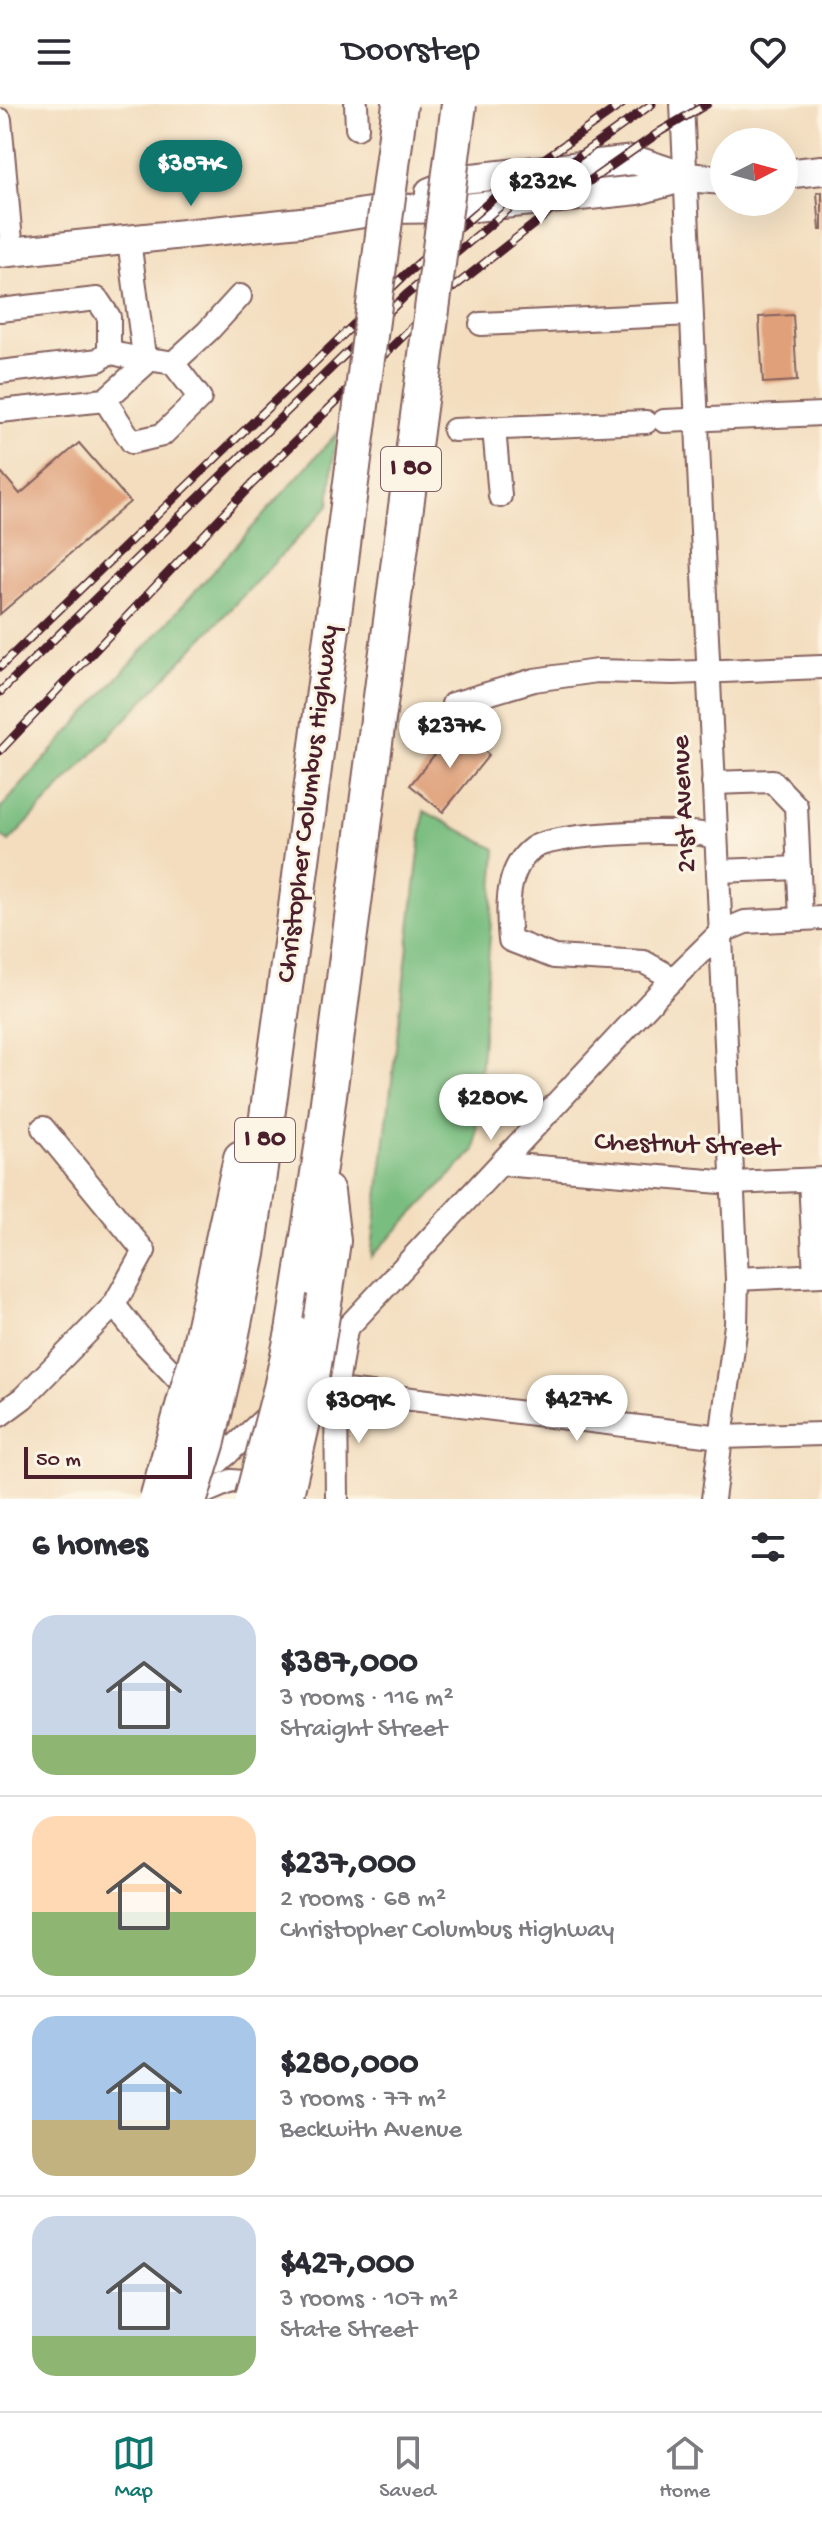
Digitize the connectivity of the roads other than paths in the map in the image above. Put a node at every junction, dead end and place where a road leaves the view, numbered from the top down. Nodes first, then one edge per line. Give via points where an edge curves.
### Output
1 (356, 104) edge
2 (400, 104) edge
3 (459, 104) edge
4 (682, 104) edge
5 (0, 120) edge
6 (357, 128) dead end
7 (822, 170) edge
8 (798, 173) edge
9 (685, 177) junction
10 (710, 179) edge
11 (129, 240) junction
12 (6, 253) edge
13 (240, 296) dead end
14 (136, 297) junction
15 (103, 309) junction
16 (0, 310) edge
17 (691, 314) junction
18 (481, 324) dead end
19 (104, 355) junction
20 (144, 357) junction
21 (173, 363) junction
22 (0, 372) edge
23 (105, 400) junction
24 (0, 411) edge
25 (822, 414) edge
26 (695, 420) junction
27 (494, 428) junction
28 (454, 430) dead end
29 (500, 496) dead end
30 (822, 667) edge
31 (708, 673) junction
32 (453, 704) dead end
33 (713, 783) junction
34 (716, 837) junction
35 (799, 868) junction
36 (718, 871) junction
37 (812, 919) edge
38 (721, 932) junction
39 (674, 979) junction
40 (43, 1128) dead end
41 (322, 1148) junction
42 (502, 1164) junction
43 (816, 1180) edge
44 (733, 1183) junction
45 (818, 1275) edge
46 (737, 1279) junction
47 (114, 1305) junction
48 (346, 1329) junction
49 (212, 1358) junction
50 (304, 1383) junction
51 (336, 1391) junction
52 (0, 1415) edge
53 (822, 1434) edge
54 (721, 1437) junction
55 (227, 1454) junction
56 (157, 1499) edge
57 (179, 1499) edge
58 (190, 1499) edge
59 (252, 1499) edge
60 (285, 1499) edge
61 (292, 1499) edge
62 (337, 1499) edge
63 (713, 1499) edge

1 - 6 street
2 - 49 highway, Christopher Columbus Highway / I 80, bridge via 261,1168 240,1296
3 - 41 highway, Christopher Columbus Highway / I 80, bridge
4 - 9 street, 21st Avenue
5 - 12 street
7 - 8 main road
9 - 10 main road
9 - 11 main road via 638,190 465,208 389,209
9 - 17 street, 21st Avenue
11 - 12 main road
11 - 14 street
13 - 21 street
14 - 15 street
14 - 20 street
15 - 16 street via 97,299
15 - 19 street via 109,317
17 - 18 street
17 - 26 street, 21st Avenue
19 - 20 street
19 - 22 street
20 - 21 street
20 - 23 street via 145,364
21 - 23 street via 200,398 162,435 132,442
23 - 24 street
25 - 26 street
26 - 27 street
26 - 31 street, 21st Avenue
27 - 28 street
27 - 29 street
30 - 31 street
31 - 32 street via 597,671 534,680
31 - 33 street, 21st Avenue
33 - 34 street, 21st Avenue
33 - 35 street via 772,781 796,806
34 - 36 street, 21st Avenue
34 - 39 street via 587,835 534,846 513,871 510,940 554,957 644,962
35 - 36 street
35 - 37 street
36 - 38 street, 21st Avenue
37 - 38 street via 745,922
38 - 39 street
38 - 44 street, 21st Avenue
39 - 42 street
40 - 47 street via 144,1251
41 - 59 highway, Christopher Columbus Highway / I 80, bridge via 293,1332
41 - 60 highway, bridge via 333,1241 309,1395
42 - 44 street, Chestnut Street
42 - 48 street
43 - 44 street, Chestnut Street
43 - 45 street
44 - 46 street, 21st Avenue
45 - 46 street
46 - 54 street, 21st Avenue
47 - 52 street
47 - 55 street via 182,1383
48 - 50 street
48 - 51 street
49 - 56 highway, bridge
49 - 58 highway, Christopher Columbus Highway / I 80, bridge via 208,1441
50 - 51 street
50 - 55 street
51 - 54 street
51 - 62 street
53 - 54 street
54 - 63 street, 21st Avenue
55 - 57 street
58 - 61 street via 231,1481 272,1484

